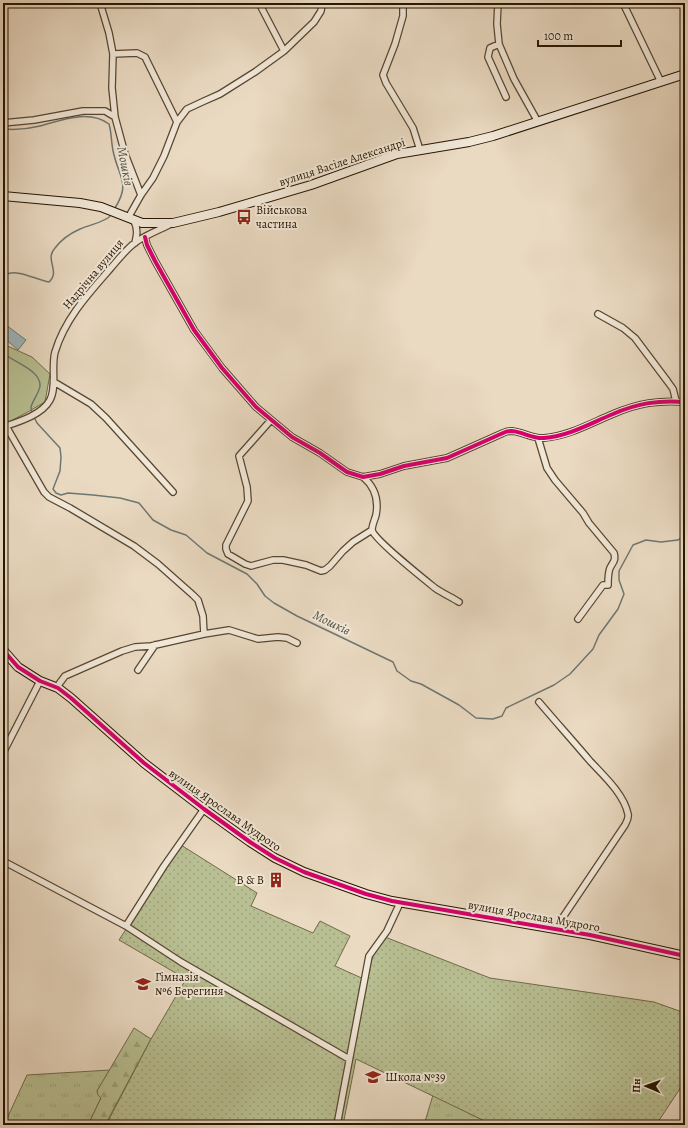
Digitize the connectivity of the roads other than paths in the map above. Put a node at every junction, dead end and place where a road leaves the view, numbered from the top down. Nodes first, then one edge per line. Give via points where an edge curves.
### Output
1 (100, 3) edge
2 (259, 3) edge
3 (322, 3) edge
4 (403, 3) edge
5 (498, 3) edge
6 (623, 3) edge
7 (499, 44) junction
8 (284, 51) junction
9 (113, 54) junction
10 (685, 74) edge
11 (661, 82) junction
12 (506, 96) dead end
13 (115, 117) junction
14 (178, 122) junction
15 (538, 122) junction
16 (3, 123) edge
17 (420, 150) junction
18 (141, 195) junction
19 (3, 196) edge
20 (131, 220) junction
21 (173, 223) junction
22 (145, 237) junction
23 (135, 243) junction
24 (598, 314) dead end
25 (54, 382) junction
26 (676, 401) junction
27 (685, 402) edge
28 (271, 420) junction
29 (4, 427) edge
30 (538, 438) junction
31 (363, 477) junction
32 (173, 492) dead end
33 (372, 530) junction
34 (458, 602) dead end
35 (578, 619) dead end
36 (204, 634) junction
37 (297, 643) dead end
38 (155, 645) junction
39 (3, 650) edge
40 (138, 670) dead end
41 (40, 681) junction
42 (58, 688) junction
43 (539, 702) dead end
44 (3, 753) edge
45 (204, 809) junction
46 (3, 861) edge
47 (400, 903) junction
48 (126, 926) junction
49 (555, 930) junction
50 (685, 956) edge
51 (349, 1059) junction
52 (337, 1125) edge

1 - 9 street
2 - 8 street
3 - 8 street via 314,22
4 - 17 street via 403,16 383,75 414,128
5 - 7 street
6 - 11 street
7 - 12 street via 490,48 488,57
7 - 15 street via 514,79
8 - 14 street via 220,94 187,110
9 - 13 street via 112,88
9 - 14 street via 137,53 145,57
10 - 11 main road, вулиця Васіле Александрі
11 - 15 main road, вулиця Васіле Александрі
13 - 16 street via 106,111 83,111
13 - 18 street via 125,154
14 - 18 street via 156,173
15 - 17 main road, вулиця Васіле Александрі via 475,140
17 - 21 main road, вулиця Васіле Александрі via 397,154 311,185 248,204
18 - 20 street
19 - 20 main road, вулиця Васіле Александрі via 107,208
20 - 21 main road, вулиця Васіле Александрі via 142,224
20 - 23 street via 137,227
21 - 22 street, Надрічна вулиця
22 - 23 street, Надрічна вулиця
22 - 28 street via 155,261 194,330 251,402
23 - 25 street, Надрічна вулиця via 81,302 60,337 53,368
24 - 26 street via 636,338 673,389
25 - 29 street, Надрічна вулиця via 49,402 38,413
25 - 32 street via 91,404
26 - 27 street
26 - 30 street via 644,404 615,413 575,431
28 - 31 street via 292,437 347,472
28 - 33 street via 239,456 248,501 226,544 228,554 250,566 283,560 306,564 321,571 330,566 353,542
29 - 36 street via 49,498 134,546 198,600 203,616
30 - 31 street via 512,431 503,433 447,458
30 - 35 street via 547,468 615,557 608,585 603,585
31 - 33 street via 376,493 377,503
33 - 34 street via 399,558
36 - 37 street via 229,630 258,639 278,637
36 - 38 street
38 - 40 street
38 - 42 street via 122,651 65,676 58,684
39 - 41 main road, вулиця Ярослава Мудрого via 18,668
41 - 42 main road, вулиця Ярослава Мудрого
41 - 44 street
42 - 45 main road, вулиця Ярослава Мудрого via 144,763
43 - 49 street via 609,780 629,815 625,825
45 - 47 main road, вулиця Ярослава Мудрого via 275,858 304,872
45 - 48 street
46 - 48 street
47 - 49 main road, вулиця Ярослава Мудрого
47 - 51 street via 387,931 369,956
48 - 51 street via 181,962
49 - 50 main road, вулиця Ярослава Мудрого
51 - 52 street

